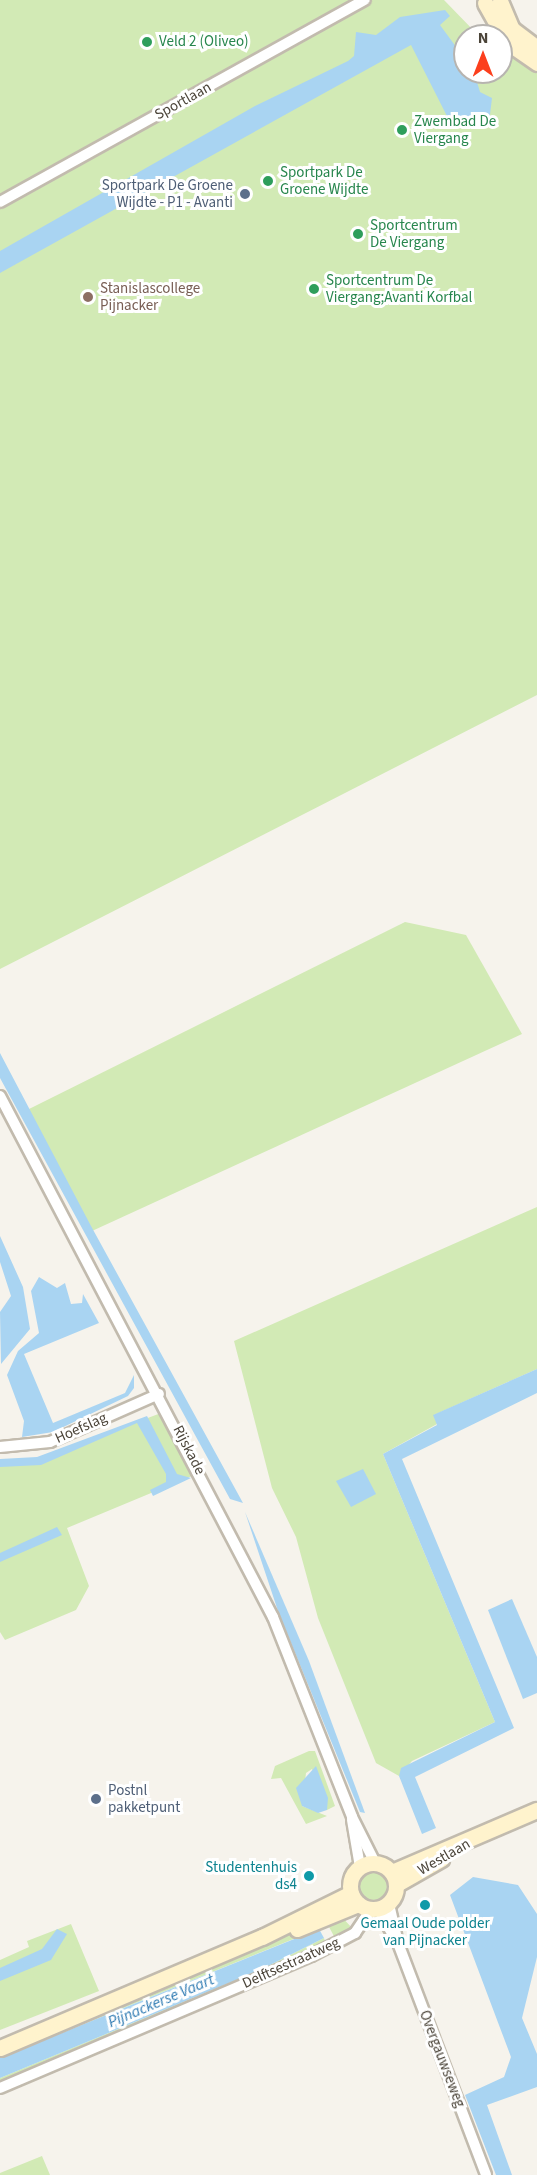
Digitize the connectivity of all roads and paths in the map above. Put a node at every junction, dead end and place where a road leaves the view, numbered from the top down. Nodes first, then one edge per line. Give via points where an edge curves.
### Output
1 (365, 0) edge
2 (491, 1) edge
3 (537, 48) edge
4 (537, 63) edge
5 (0, 202) edge
6 (0, 1096) edge
7 (159, 1394) junction
8 (0, 1447) edge
9 (537, 1810) edge
10 (352, 1817) junction
11 (375, 1863) junction
12 (360, 1867) junction
13 (394, 1878) junction
14 (369, 1904) junction
15 (0, 2048) edge
16 (0, 2088) edge
17 (486, 2175) edge

1 - 5 street, Sportlaan
2 - 3 main road via 512,29
2 - 4 main road via 507,42
6 - 7 street, Rijskade
7 - 8 street, Hoefslag via 50,1442
7 - 10 street, Rijskade via 273,1617
9 - 13 main road, Westlaan
10 - 11 street, Rijskade
10 - 12 street, Rijskade
11 - 12 main road
11 - 13 main road
12 - 14 main road via 352,1876
13 - 14 main road
14 - 15 main road via 262,1937
14 - 16 street, Delftsestraatweg via 355,1933 311,1956
14 - 17 street, Overgauwseweg via 398,1944

